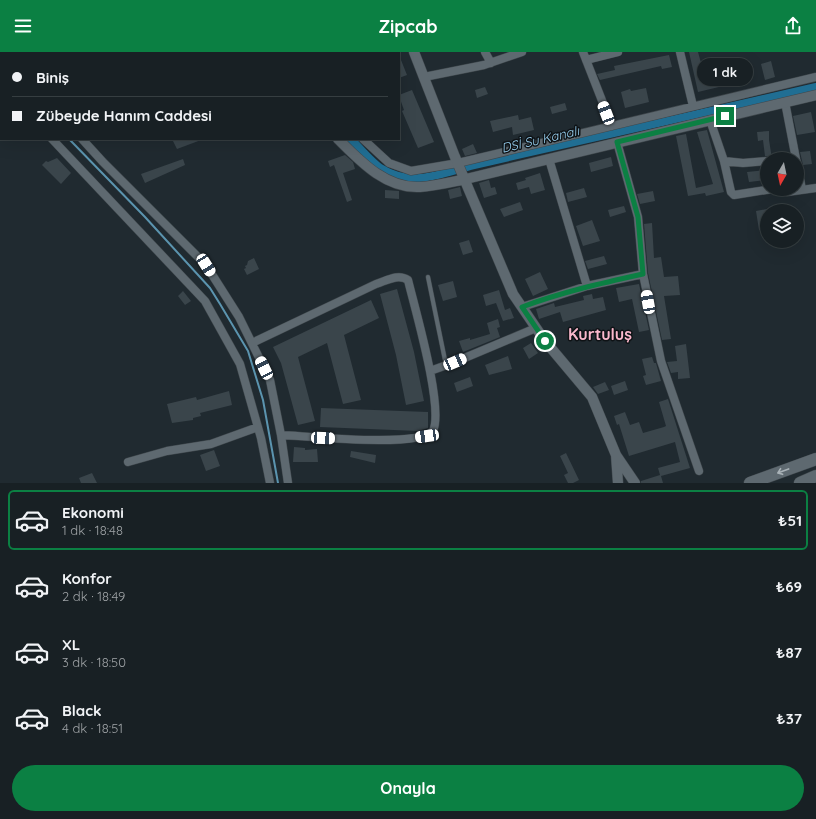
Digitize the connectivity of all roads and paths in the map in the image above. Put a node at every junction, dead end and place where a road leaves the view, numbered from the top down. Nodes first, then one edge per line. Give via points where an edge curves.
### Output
1 (414, 52) edge
2 (485, 52) edge
3 (522, 52) edge
4 (618, 52) edge
5 (680, 52) edge
6 (584, 56) edge
7 (491, 63) junction
8 (424, 77) junction
9 (816, 77) edge
10 (816, 95) edge
11 (785, 102) junction
12 (693, 106) junction
13 (710, 120) junction
14 (612, 126) junction
15 (53, 140) edge
16 (83, 140) edge
17 (339, 140) edge
18 (364, 140) edge
19 (617, 142) junction
20 (795, 152) edge
21 (549, 159) junction
22 (724, 161) junction
23 (760, 162) edge
24 (458, 163) junction
25 (466, 179) junction
26 (816, 188) edge
27 (804, 190) edge
28 (760, 191) edge
29 (643, 274) junction
30 (428, 278) dead end
31 (587, 286) junction
32 (522, 307) junction
33 (536, 328) junction
34 (252, 343) junction
35 (446, 365) junction
36 (430, 371) junction
37 (258, 427) junction
38 (281, 435) junction
39 (616, 455) junction
40 (816, 459) edge
41 (128, 462) dead end
42 (699, 471) dead end
43 (816, 476) edge
44 (270, 483) edge
45 (288, 483) edge
46 (618, 483) edge
47 (636, 483) edge
48 (750, 483) edge
49 (800, 483) edge

1 - 8 street
2 - 7 street
3 - 7 street
4 - 6 street
5 - 12 street
6 - 14 street
7 - 8 street
8 - 24 street
9 - 12 street
10 - 11 street
11 - 13 street
11 - 20 street
12 - 14 street
13 - 19 street
13 - 22 street
14 - 24 street
15 - 37 street via 205,301 240,364
16 - 34 street via 206,265 239,317
17 - 25 street via 366,167 399,185 419,187
18 - 24 street via 389,163 411,171
19 - 21 street
19 - 29 street via 638,217
21 - 25 street
21 - 31 street
22 - 23 street
22 - 28 street via 731,192 734,195
24 - 25 street
25 - 32 street via 513,294
26 - 27 street
29 - 31 street
29 - 42 street via 665,376
30 - 35 lane
31 - 32 street
32 - 33 street
33 - 35 street
33 - 39 street via 592,397
34 - 36 street via 376,284 400,277 408,280
34 - 38 street via 270,380
35 - 36 street
36 - 38 street via 436,418 433,431 427,436 365,440
37 - 41 street via 211,444 167,451
37 - 44 street
38 - 45 street
39 - 46 street
39 - 47 street
40 -> 48 main road
43 - 49 main road

